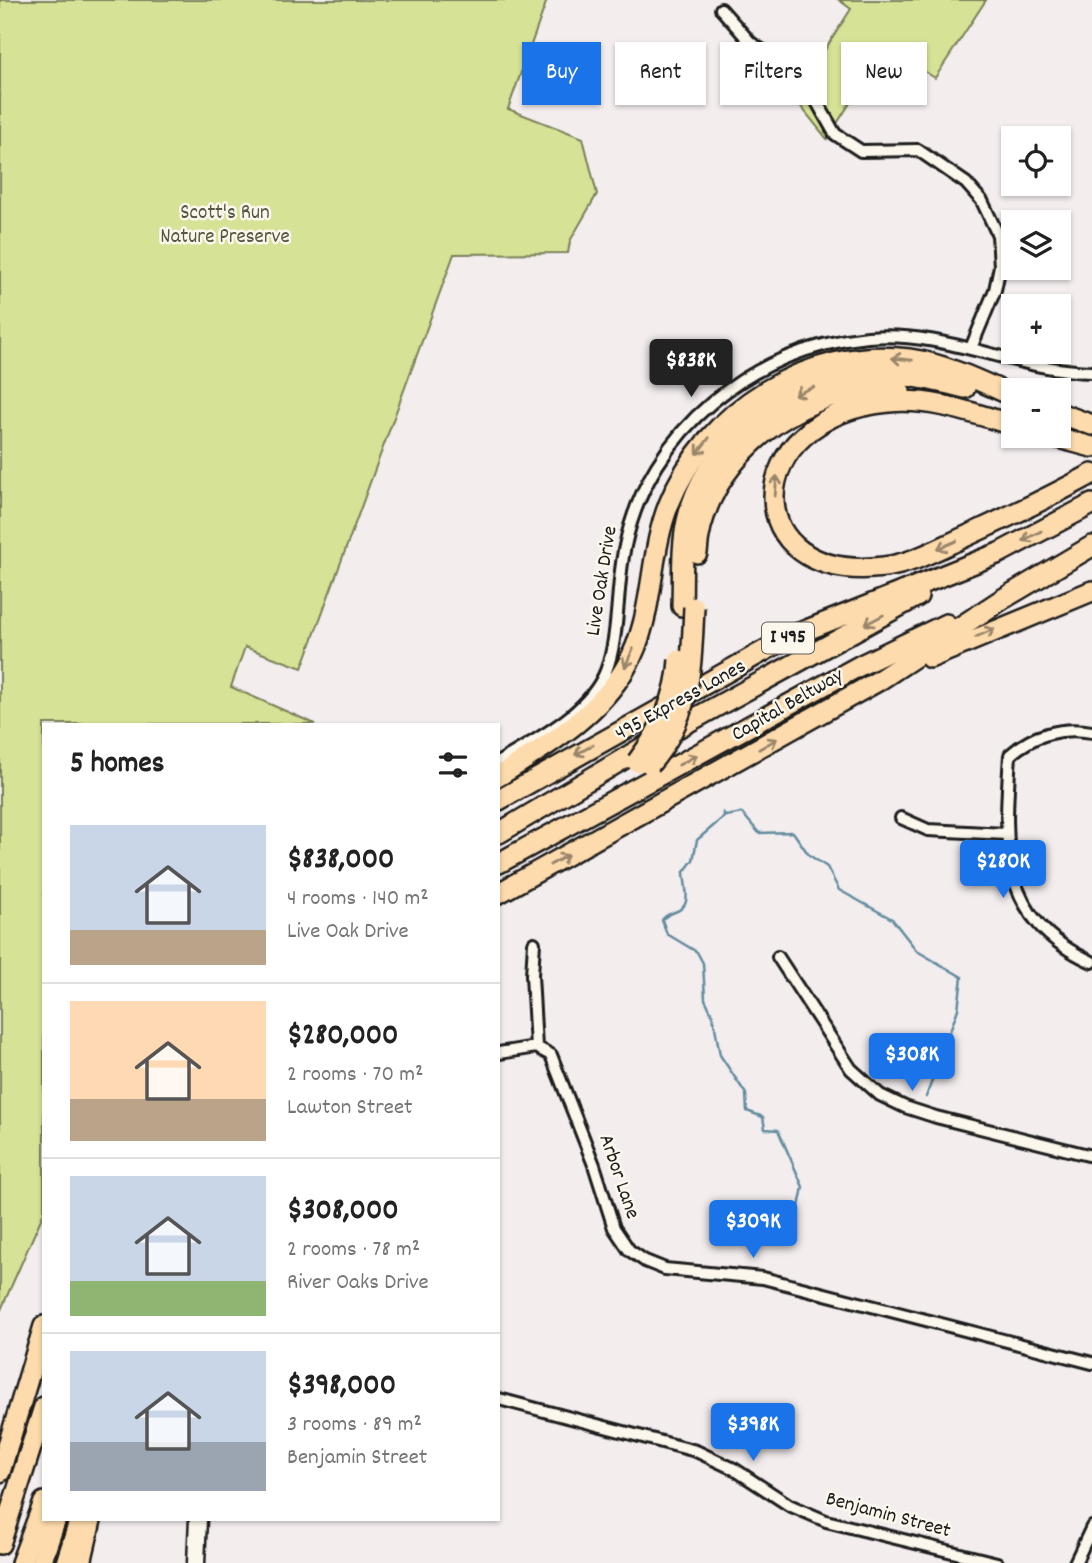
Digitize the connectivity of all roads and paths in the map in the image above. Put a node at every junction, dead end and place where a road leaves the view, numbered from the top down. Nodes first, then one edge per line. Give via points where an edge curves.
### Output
1 (721, 9) dead end
2 (971, 348) junction
3 (1092, 372) edge
4 (1001, 391) edge
5 (1001, 399) edge
6 (1001, 418) edge
7 (1001, 419) edge
8 (1071, 419) edge
9 (1092, 426) edge
10 (1071, 439) edge
11 (1071, 441) edge
12 (1092, 446) edge
13 (1092, 474) edge
14 (1092, 504) edge
15 (1092, 546) edge
16 (999, 553) junction
17 (1092, 591) edge
18 (1001, 600) junction
19 (688, 607) junction
20 (878, 681) junction
21 (1092, 732) edge
22 (652, 742) junction
23 (500, 761) edge
24 (643, 763) junction
25 (500, 775) edge
26 (500, 799) edge
27 (901, 818) dead end
28 (500, 832) edge
29 (1006, 834) junction
30 (500, 840) edge
31 (500, 851) edge
32 (500, 862) edge
33 (500, 892) edge
34 (534, 943) dead end
35 (778, 957) dead end
36 (1092, 962) edge
37 (536, 1047) junction
38 (500, 1053) edge
39 (1092, 1156) edge
40 (42, 1331) edge
41 (32, 1358) junction
42 (1092, 1363) edge
43 (500, 1399) edge
44 (42, 1413) edge
45 (0, 1430) edge
46 (0, 1472) edge
47 (42, 1508) edge
48 (55, 1521) edge
49 (79, 1521) edge
50 (91, 1521) edge
51 (198, 1521) edge
52 (1092, 1527) edge
53 (0, 1544) edge
54 (22, 1563) edge
55 (41, 1563) edge
56 (66, 1563) edge
57 (81, 1563) edge
58 (196, 1563) edge
59 (997, 1563) edge
60 (1074, 1563) edge

1 - 2 street via 751,43 803,77 835,134 861,150 918,150 966,183 982,201 998,235 1000,266
2 - 3 street, Live Oak Drive
2 - 23 street, Live Oak Drive via 899,337 822,344 763,367 702,411 660,460 639,500 624,550 607,670 598,686 564,720
4 -> 25 highway via 910,359 864,358 841,360 794,376 740,408 708,438 672,496 645,613 624,670 594,708
5 -> 19 highway via 932,379 896,375 856,376 782,400 727,446 696,495 687,522
6 - 19 highway via 940,396 909,391 840,394 798,411 760,436 731,466 713,494 701,522
13 -> 7 highway via 928,554 886,567 828,566 791,541 780,523 774,490 781,462 796,440 839,414 914,401
8 - 9 highway
10 - 12 highway
11 - 12 highway
14 -> 16 highway, I 495
15 - 18 highway, Capital Beltway
16 -> 22 highway, 495 Express Lanes
16 -> 26 highway, I 495 via 786,638
20 -> 17 highway
18 - 20 highway, Capital Beltway
32 -> 18 highway via 861,665
19 - 22 highway, bridge via 673,693
19 - 24 highway, bridge via 688,696 666,746
33 -> 20 highway, Capital Beltway
21 - 29 street via 1063,730 1022,744 1010,755
22 - 24 highway, bridge
22 - 28 highway, 495 Express Lanes
24 - 30 highway
24 - 31 highway
27 - 29 street via 928,830
29 - 36 street via 1013,878 1033,920 1057,943
34 - 37 street
35 - 39 street via 851,1069 880,1095 936,1117
37 - 38 street
37 - 42 street, Arbor Lane via 545,1049 557,1065 614,1228 629,1250 645,1261 665,1269 763,1278
40 - 41 highway
41 - 45 highway
41 - 46 highway
43 - 59 street, Benjamin Street via 696,1451 734,1469 789,1506 826,1521
44 - 53 highway
47 - 54 highway
48 - 55 highway
49 - 56 highway
50 - 57 highway
51 - 58 street
52 - 60 street

